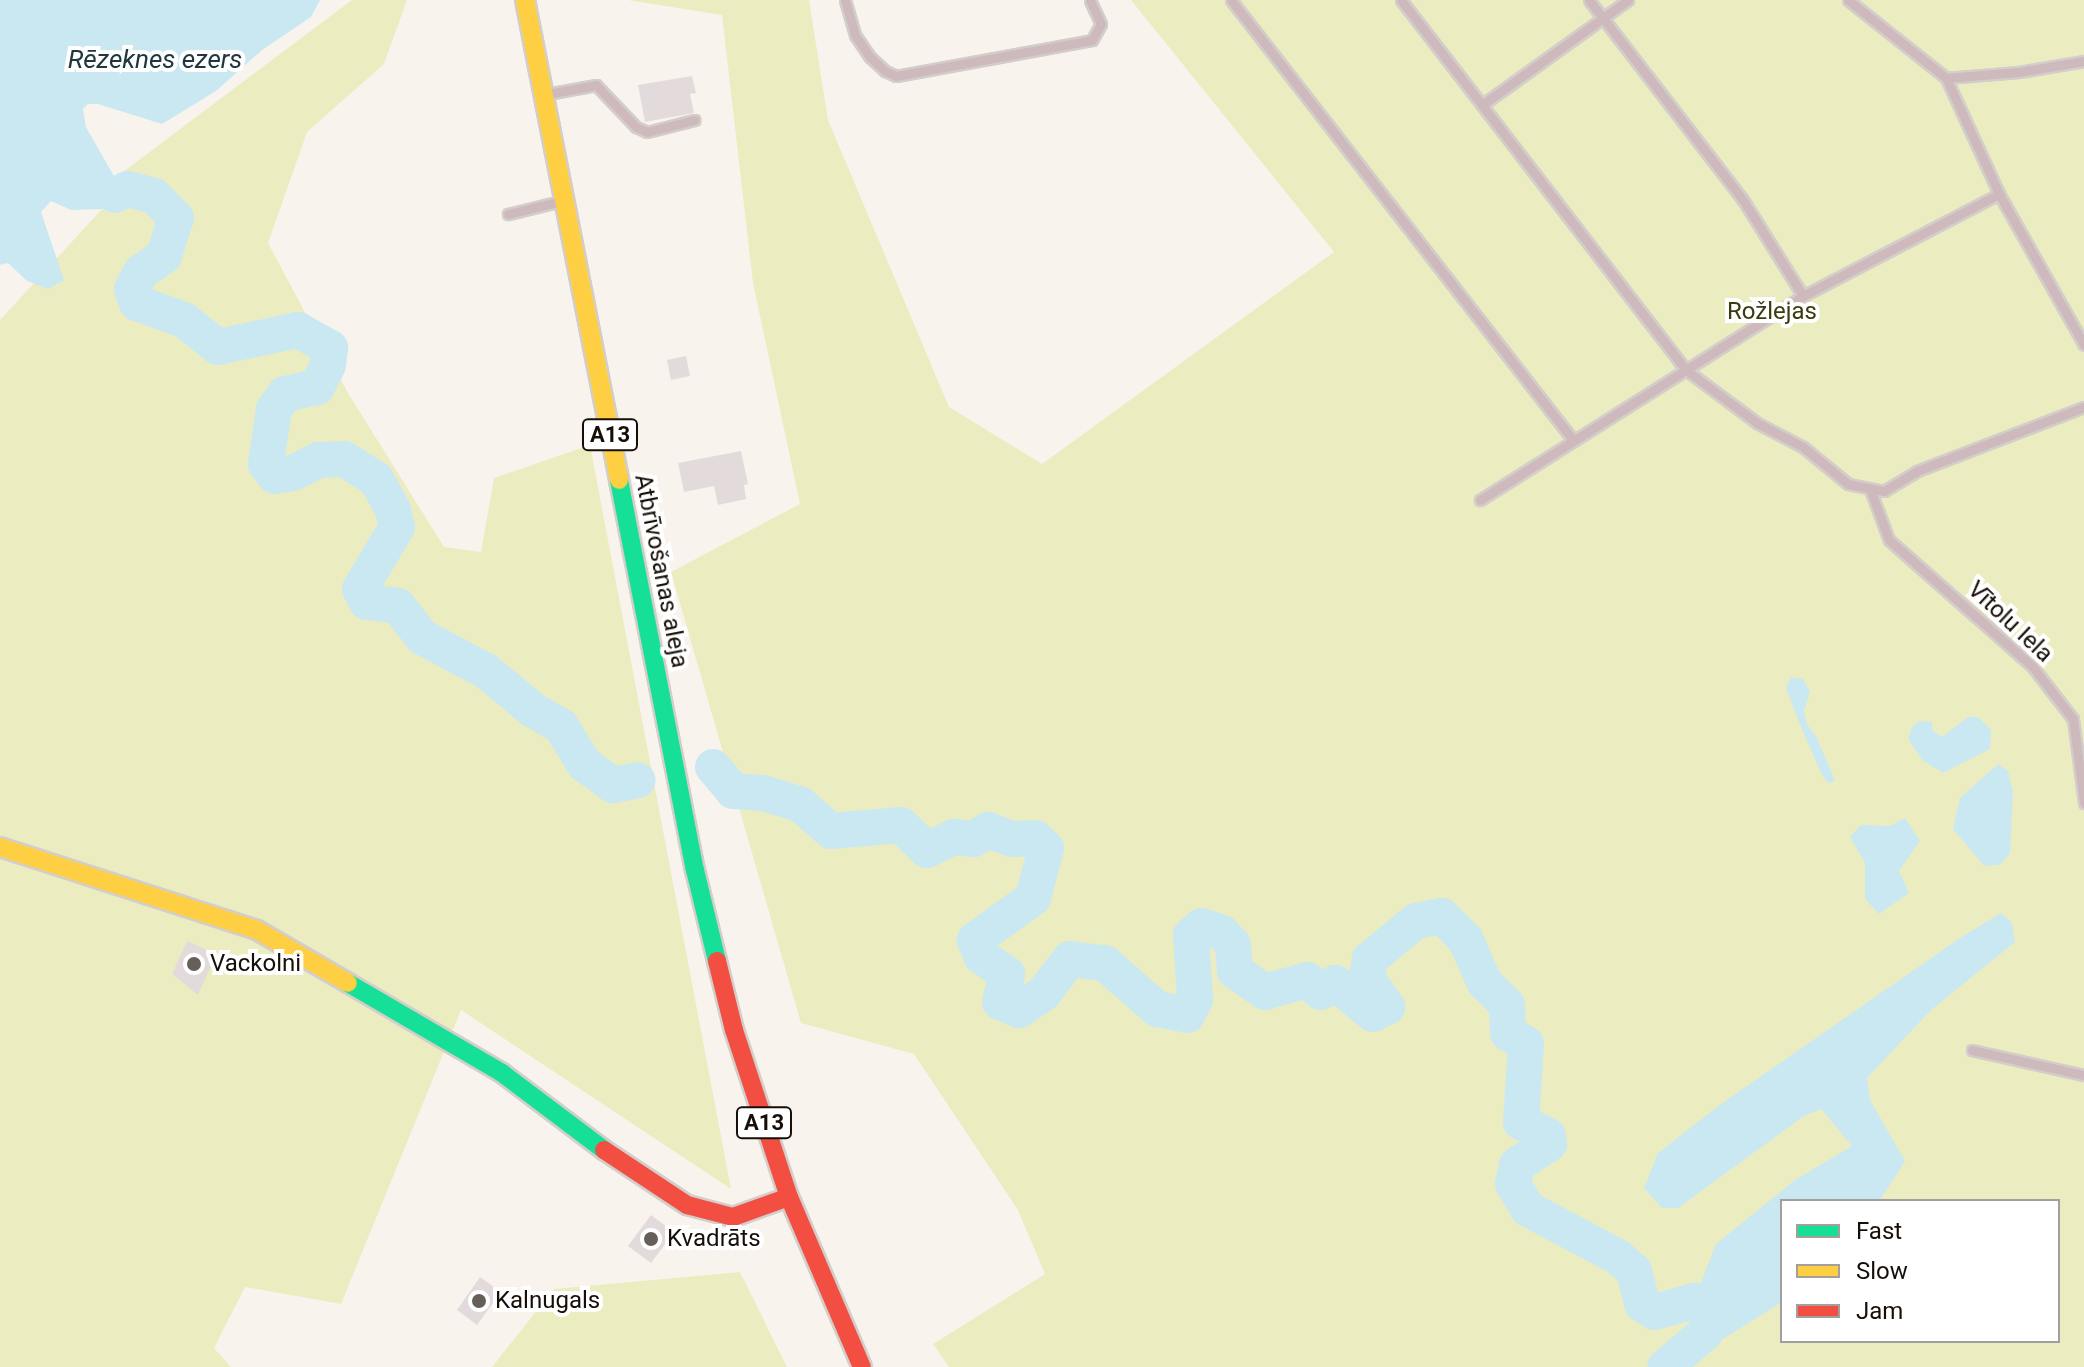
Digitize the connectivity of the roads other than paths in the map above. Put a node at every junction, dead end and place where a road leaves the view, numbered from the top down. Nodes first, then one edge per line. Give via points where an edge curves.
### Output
1 (525, 0) edge
2 (845, 0) edge
3 (1090, 0) edge
4 (1231, 0) edge
5 (1401, 0) edge
6 (1589, 0) edge
7 (1628, 0) edge
8 (1848, 0) edge
9 (1600, 17) junction
10 (2084, 61) edge
11 (1946, 78) junction
12 (543, 94) junction
13 (1482, 105) junction
14 (694, 120) dead end
15 (1999, 194) junction
16 (564, 200) junction
17 (508, 214) dead end
18 (1803, 296) junction
19 (2084, 345) edge
20 (1686, 370) junction
21 (2084, 407) edge
22 (1573, 440) junction
23 (1870, 489) junction
24 (1480, 500) dead end
25 (2084, 803) edge
26 (0, 847) edge
27 (1972, 1050) dead end
28 (2084, 1075) edge
29 (789, 1197) junction
30 (862, 1367) edge

1 - 12 main road, Atbrīvošanas aleja / A13
2 - 3 lane via 855,35 877,64 896,76 1092,40 1101,24
4 - 22 lane
5 - 13 lane
6 - 9 lane
7 - 9 lane
8 - 11 lane
9 - 13 lane
9 - 18 lane via 1743,200
10 - 11 lane
11 - 15 lane
12 - 14 lane via 596,85 647,132
12 - 16 main road, Atbrīvošanas aleja / A13
13 - 20 lane
15 - 18 lane
15 - 19 lane
16 - 17 lane
16 - 29 main road, Atbrīvošanas aleja / A13 via 695,870 734,1030
18 - 20 lane
20 - 22 lane
20 - 23 lane via 1757,423 1803,447 1848,484
21 - 23 lane via 1917,471 1884,491
22 - 24 lane
23 - 25 lane, Vītolu Iela via 1889,540 2032,666 2073,719
26 - 29 main road via 257,930 502,1073 640,1177 687,1205 733,1217
27 - 28 lane
29 - 30 main road, A13

